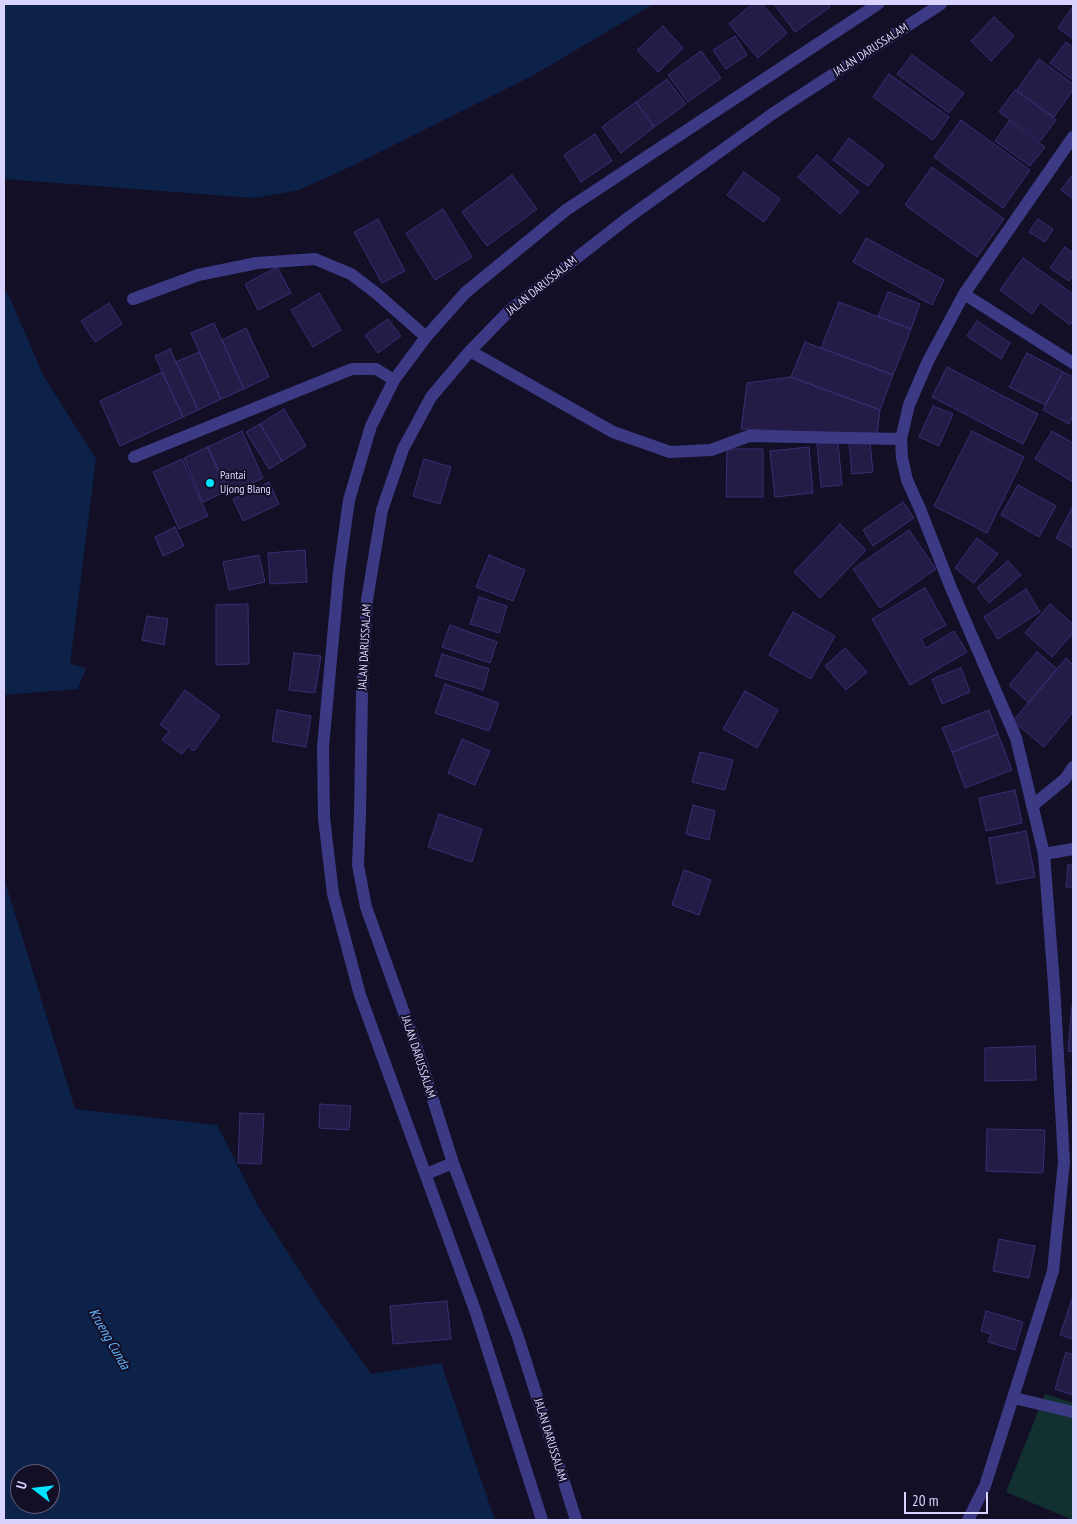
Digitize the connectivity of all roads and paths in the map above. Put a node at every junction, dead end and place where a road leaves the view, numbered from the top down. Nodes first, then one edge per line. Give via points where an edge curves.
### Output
1 (878, 4) edge
2 (942, 4) edge
3 (1073, 137) edge
4 (964, 294) junction
5 (133, 299) dead end
6 (426, 337) junction
7 (470, 351) junction
8 (1073, 363) edge
9 (394, 380) junction
10 (901, 439) junction
11 (134, 457) dead end
12 (1073, 767) edge
13 (1032, 806) junction
14 (1073, 849) edge
15 (1044, 854) junction
16 (453, 1163) junction
17 (1069, 1163) edge
18 (426, 1174) junction
19 (1014, 1398) junction
20 (1073, 1412) edge
21 (542, 1520) edge
22 (576, 1520) edge
23 (968, 1520) edge

1 - 6 street via 566,210 466,293
2 - 7 street, JALAN DARUSSALAM via 775,112 629,217 510,310
3 - 4 street
4 - 8 street
4 - 10 street via 928,361 909,405
5 - 6 street via 198,275 257,263 315,259 351,274
6 - 9 street
7 - 10 street via 613,432 670,452 711,450 749,436
7 - 16 street, JALAN DARUSSALAM via 431,397 404,449 382,510 367,600 358,865 366,907
9 - 11 street via 376,369 352,369
9 - 18 street via 370,426 350,500 338,581 324,738 324,818 333,894 360,995
10 - 13 street via 907,480 1016,738
12 - 13 street via 1065,779
13 - 15 street
14 - 15 street
15 - 17 street
16 - 18 street
16 - 22 street, JALAN DARUSSALAM via 518,1337
17 - 19 street via 1053,1271
18 - 21 street via 476,1313
19 - 20 street
19 - 23 street via 985,1486

